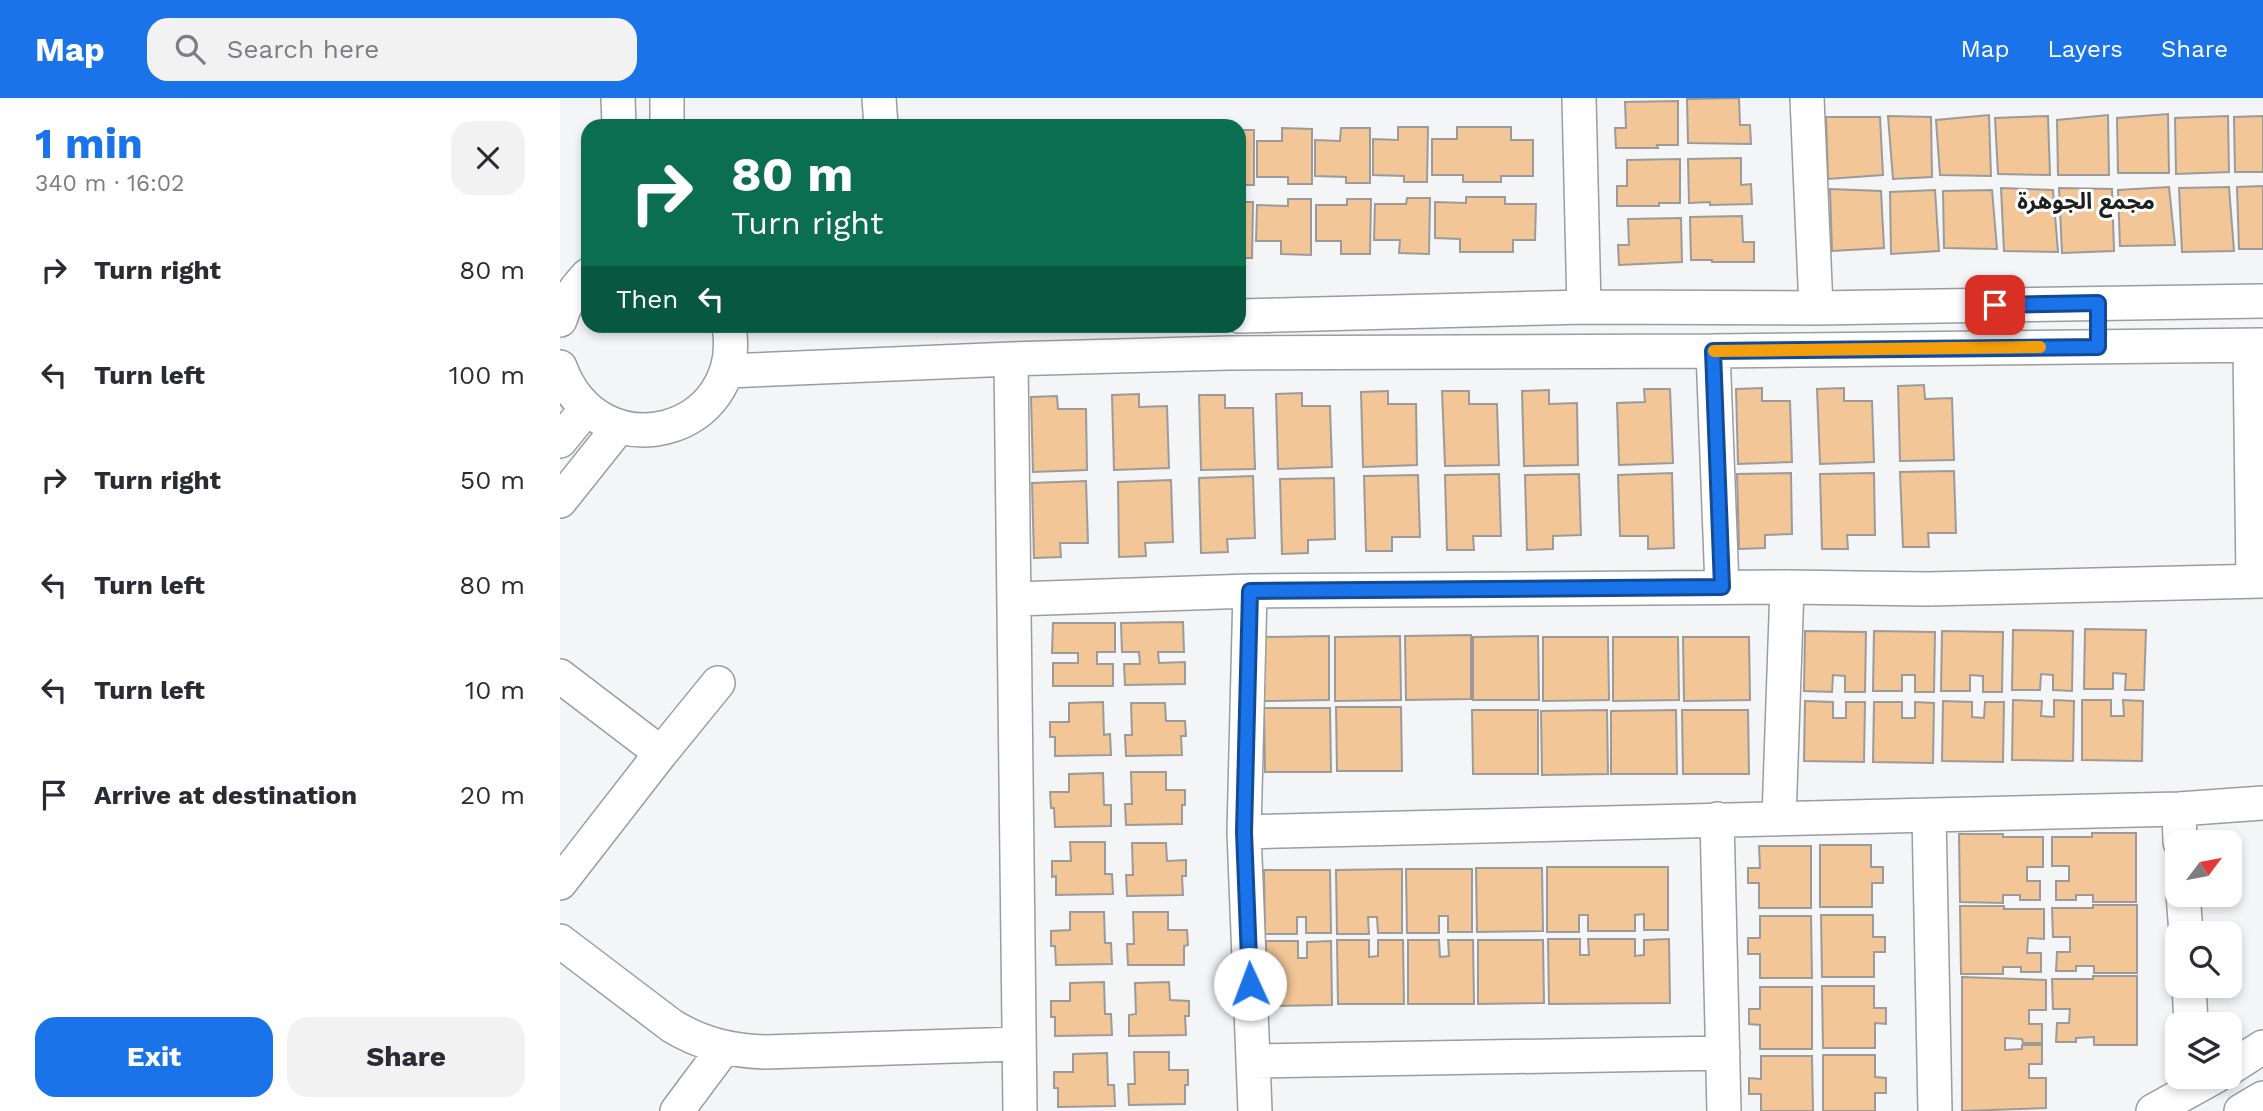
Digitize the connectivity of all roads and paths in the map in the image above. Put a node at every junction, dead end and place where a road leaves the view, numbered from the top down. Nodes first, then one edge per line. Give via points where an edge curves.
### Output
1 (618, 98) edge
2 (667, 98) edge
3 (879, 98) edge
4 (1579, 98) edge
5 (1807, 98) edge
6 (619, 119) edge
7 (667, 119) edge
8 (880, 119) edge
9 (581, 282) edge
10 (2263, 301) edge
11 (2098, 303) junction
12 (1584, 307) junction
13 (1816, 308) junction
14 (1246, 316) edge
15 (560, 320) edge
16 (730, 333) edge
17 (1228, 339) edge
18 (2256, 346) edge
19 (2098, 347) junction
20 (1713, 351) junction
21 (1011, 359) junction
22 (560, 367) edge
23 (727, 371) junction
24 (586, 408) junction
25 (619, 427) junction
26 (560, 441) edge
27 (560, 500) edge
28 (2258, 581) edge
29 (1722, 587) junction
30 (1787, 587) junction
31 (1250, 591) junction
32 (1015, 599) junction
33 (560, 676) edge
34 (718, 683) dead end
35 (661, 752) junction
36 (2263, 803) edge
37 (2179, 809) junction
38 (1930, 815) junction
39 (1779, 818) junction
40 (1717, 820) junction
41 (2180, 830) edge
42 (1244, 832) junction
43 (560, 883) edge
44 (560, 941) edge
45 (1019, 1044) junction
46 (2263, 1047) edge
47 (724, 1048) junction
48 (1723, 1053) junction
49 (2242, 1060) edge
50 (1253, 1061) junction
51 (2189, 1089) edge
52 (2263, 1098) edge
53 (677, 1111) edge
54 (1020, 1111) edge
55 (1255, 1111) edge
56 (1724, 1111) edge
57 (1935, 1111) edge
58 (2153, 1111) edge
59 (2241, 1111) edge

1 - 6 street
2 - 7 street
3 - 8 street
4 - 12 street
5 - 13 street
9 - 15 street
10 - 11 street
11 - 13 street
11 - 19 street
12 - 13 street
12 - 14 street
16 - 23 street
17 - 20 street
17 - 21 street
18 - 19 street
18 - 28 street
19 - 20 street
20 - 29 street
21 - 23 street
21 - 32 street
22 - 24 street
23 - 25 street via 707,403 676,425 638,430
24 - 25 street
24 - 26 street
25 - 27 street
28 - 30 street via 1928,589
29 - 30 street
29 - 31 street
30 - 39 street
31 - 32 street
31 - 42 street
32 - 45 street
33 - 35 street
34 - 35 street
35 - 43 street
36 - 37 street
37 - 38 street
37 - 41 street
38 - 39 street
38 - 57 street
39 - 40 street
40 - 42 street
40 - 48 street
42 - 50 street
44 - 47 street via 671,1026
45 - 47 street via 766,1052
45 - 54 street
46 - 49 street
47 - 53 street
48 - 50 street
48 - 56 street
50 - 55 street
51 - 58 street
52 - 59 street

